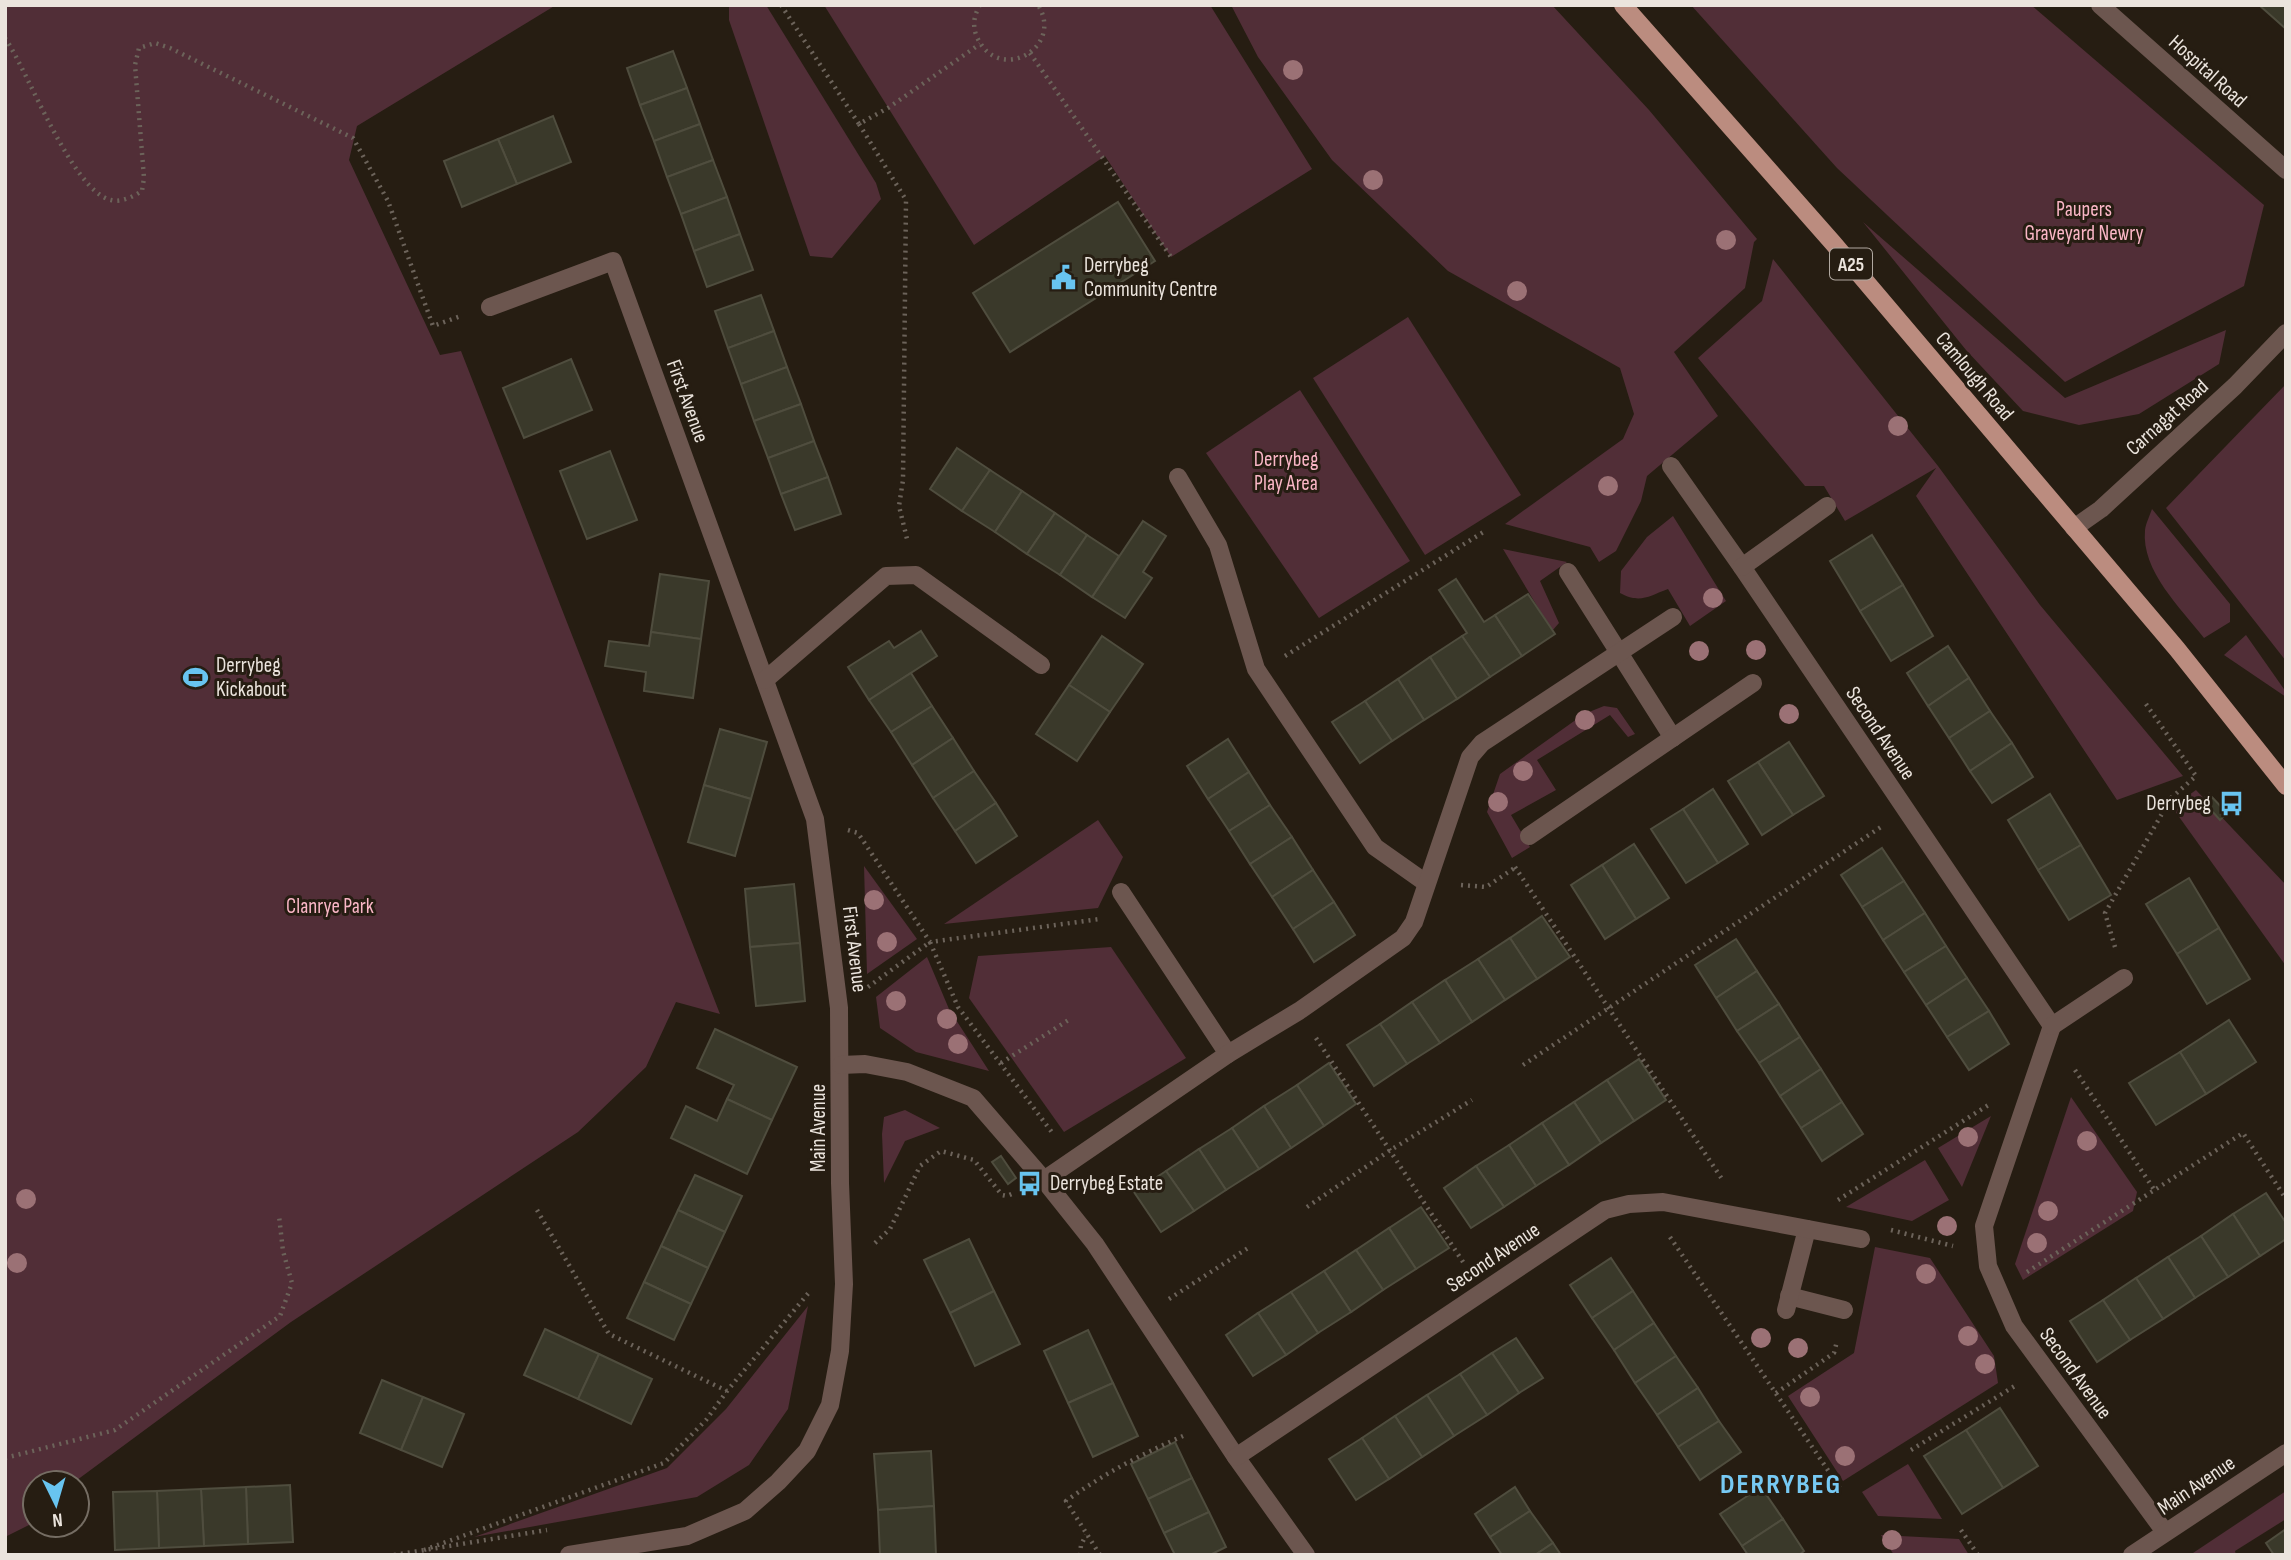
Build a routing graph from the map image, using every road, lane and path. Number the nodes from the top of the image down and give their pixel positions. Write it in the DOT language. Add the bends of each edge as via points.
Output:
graph roads {
  1 [pos="781,5"];
  2 [pos="981,5"];
  3 [pos="1039,5"];
  4 [pos="1623,5"];
  5 [pos="2100,5"];
  6 [pos="5,38"];
  7 [pos="980,44"];
  8 [pos="1030,53"];
  9 [pos="859,124"];
  10 [pos="2286,170"];
  11 [pos="1171,257"];
  12 [pos="490,307"];
  13 [pos="2286,333"];
  14 [pos="1671,466"];
  15 [pos="1178,477"];
  16 [pos="1827,506"];
  17 [pos="2074,528"];
  18 [pos="1485,531"];
  19 [pos="1742,568"];
  20 [pos="1567,572"];
  21 [pos="916,575"];
  22 [pos="1673,617"];
  23 [pos="1619,652"];
  24 [pos="1279,660"];
  25 [pos="1041,666"];
  26 [pos="765,680"];
  27 [pos="1753,684"];
  28 [pos="2146,704"];
  29 [pos="1673,738"];
  30 [pos="2285,785"];
  31 [pos="1906,811"];
  32 [pos="815,819"];
  33 [pos="1529,836"];
  34 [pos="1515,867"];
  35 [pos="1426,883"];
  36 [pos="1121,892"];
  37 [pos="1136,914"];
  38 [pos="930,942"];
  39 [pos="2124,978"];
  40 [pos="839,1008"];
  41 [pos="1608,1008"];
  42 [pos="1070,1019"];
  43 [pos="2052,1026"];
  44 [pos="1309,1028"];
  45 [pos="1228,1054"];
  46 [pos="1001,1063"];
  47 [pos="841,1065"];
  48 [pos="1523,1065"];
  49 [pos="2074,1070"];
  50 [pos="2033,1077"];
  51 [pos="1472,1100"];
  52 [pos="1389,1151"];
  53 [pos="1072,1159"];
  54 [pos="1044,1180"];
  55 [pos="1021,1190"];
  56 [pos="2155,1191"];
  57 [pos="2286,1199"];
  58 [pos="1307,1207"];
  59 [pos="537,1210"];
  60 [pos="1715,1210"];
  61 [pos="279,1216"];
  62 [pos="1664,1229"];
  63 [pos="1807,1230"];
  64 [pos="1861,1239"];
  65 [pos="874,1244"];
  66 [pos="1248,1248"];
  67 [pos="1471,1274"];
  68 [pos="2017,1278"];
  69 [pos="819,1280"];
  70 [pos="1169,1299"];
  71 [pos="1844,1310"];
  72 [pos="2045,1368"];
  73 [pos="727,1391"];
  74 [pos="1191,1433"];
  75 [pos="1911,1450"];
  76 [pos="2286,1452"];
  77 [pos="1236,1457"];
  78 [pos="5,1458"];
  79 [pos="1842,1491"];
  80 [pos="557,1528"];
  81 [pos="1961,1530"];
  82 [pos="2165,1532"];
  83 [pos="1086,1534"];
  84 [pos="424,1550"];
  85 [pos="394,1555"];
  86 [pos="569,1555"];
  87 [pos="1080,1555"];
  88 [pos="1100,1555"];
  89 [pos="1306,1555"];
  90 [pos="1978,1555"];
  91 [pos="2132,1555"];
  1 -- 9 [label="path"];
  2 -- 7 [label="path" via="974,20"];
  3 -- 8 [label="path" via="1043,35"];
  4 -- 17 [label="main road, Camlough Road / A25" via="1833,243"];
  5 -- 10 [label="street, Hospital Road"];
  6 -- 12 [label="path" via="73,165 97,194 114,201 142,191 135,65 139,48 155,43 353,138 388,201 433,326"];
  7 -- 8 [label="path" via="996,58 1007,60"];
  7 -- 9 [label="path"];
  8 -- 11 [label="path"];
  9 -- 21 [label="path" via="906,200 899,506"];
  12 -- 26 [label="street, First Avenue" via="613,261"];
  13 -- 17 [label="street, Carnagat Road" via="2235,386 2101,509"];
  14 -- 19 [label="street, Second Avenue"];
  15 -- 35 [label="street" via="1218,545 1256,669 1375,847"];
  16 -- 19 [label="street"];
  17 -- 30 [label="main road, Camlough Road / A25" via="2211,689"];
  18 -- 24 [label="path"];
  19 -- 31 [label="street, Second Avenue"];
  20 -- 23 [label="street"];
  21 -- 25 [label="street"];
  21 -- 26 [label="street" via="886,576"];
  22 -- 23 [label="street"];
  23 -- 29 [label="street"];
  23 -- 35 [label="street" via="1482,743 1470,757"];
  26 -- 32 [label="street, First Avenue"];
  27 -- 29 [label="street"];
  28 -- 39 [label="path" via="2196,776 2171,798 2105,913"];
  29 -- 33 [label="street"];
  31 -- 41 [label="path"];
  31 -- 43 [label="street, Second Avenue"];
  32 -- 38 [label="path" via="858,833"];
  32 -- 40 [label="street, First Avenue"];
  33 -- 34 [label="path" via="1539,851"];
  34 -- 35 [label="path" via="1486,887"];
  34 -- 41 [label="path"];
  35 -- 45 [label="street" via="1414,922 1403,938"];
  36 -- 37 [label="street"];
  37 -- 38 [label="path"];
  37 -- 45 [label="street"];
  38 -- 40 [label="path"];
  38 -- 46 [label="path" via="958,1007"];
  39 -- 43 [label="street"];
  40 -- 47 [label="street, First Avenue"];
  41 -- 48 [label="path"];
  41 -- 60 [label="path" via="1724,1182"];
  42 -- 46 [label="path"];
  43 -- 50 [label="street, Second Avenue"];
  44 -- 52 [label="path"];
  45 -- 53 [label="street"];
  46 -- 53 [label="path"];
  47 -- 54 [label="street, Main Avenue" via="866,1064 907,1072 973,1098"];
  47 -- 86 [label="street, Main Avenue" via="844,1263 840,1351 830,1405 807,1451 745,1510 687,1535"];
  49 -- 56 [label="path"];
  50 -- 63 [label="path" via="1827,1207"];
  50 -- 72 [label="street, Second Avenue" via="1984,1226 1988,1266 2014,1326"];
  51 -- 52 [label="path"];
  52 -- 58 [label="path"];
  52 -- 67 [label="path"];
  53 -- 54 [label="street"];
  54 -- 77 [label="street, Main Avenue" via="1095,1244"];
  55 -- 65 [label="path" via="1002,1195 974,1160 941,1151 920,1166 890,1229"];
  56 -- 57 [label="path" via="2243,1133"];
  56 -- 68 [label="path"];
  59 -- 73 [label="path" via="609,1334"];
  60 -- 63 [label="street, Second Avenue"];
  60 -- 77 [label="street, Second Avenue" via="1662,1202 1605,1210"];
  61 -- 78 [label="path" via="292,1283 280,1316 115,1430"];
  62 -- 79 [label="path"];
  63 -- 64 [label="street, Second Avenue"];
  63 -- 71 [label="street" via="1787,1303"];
  66 -- 70 [label="path"];
  69 -- 73 [label="path"];
  72 -- 75 [label="path"];
  72 -- 82 [label="street, Second Avenue"];
  73 -- 84 [label="path" via="706,1420 664,1462"];
  74 -- 83 [label="path" via="1144,1453 1066,1501"];
  76 -- 82 [label="street, Main Avenue"];
  77 -- 89 [label="street, Main Avenue"];
  80 -- 84 [label="path"];
  81 -- 90 [label="path"];
  82 -- 91 [label="street, Main Avenue"];
  83 -- 87 [label="path"];
  83 -- 88 [label="path"];
  84 -- 85 [label="path"];
}
